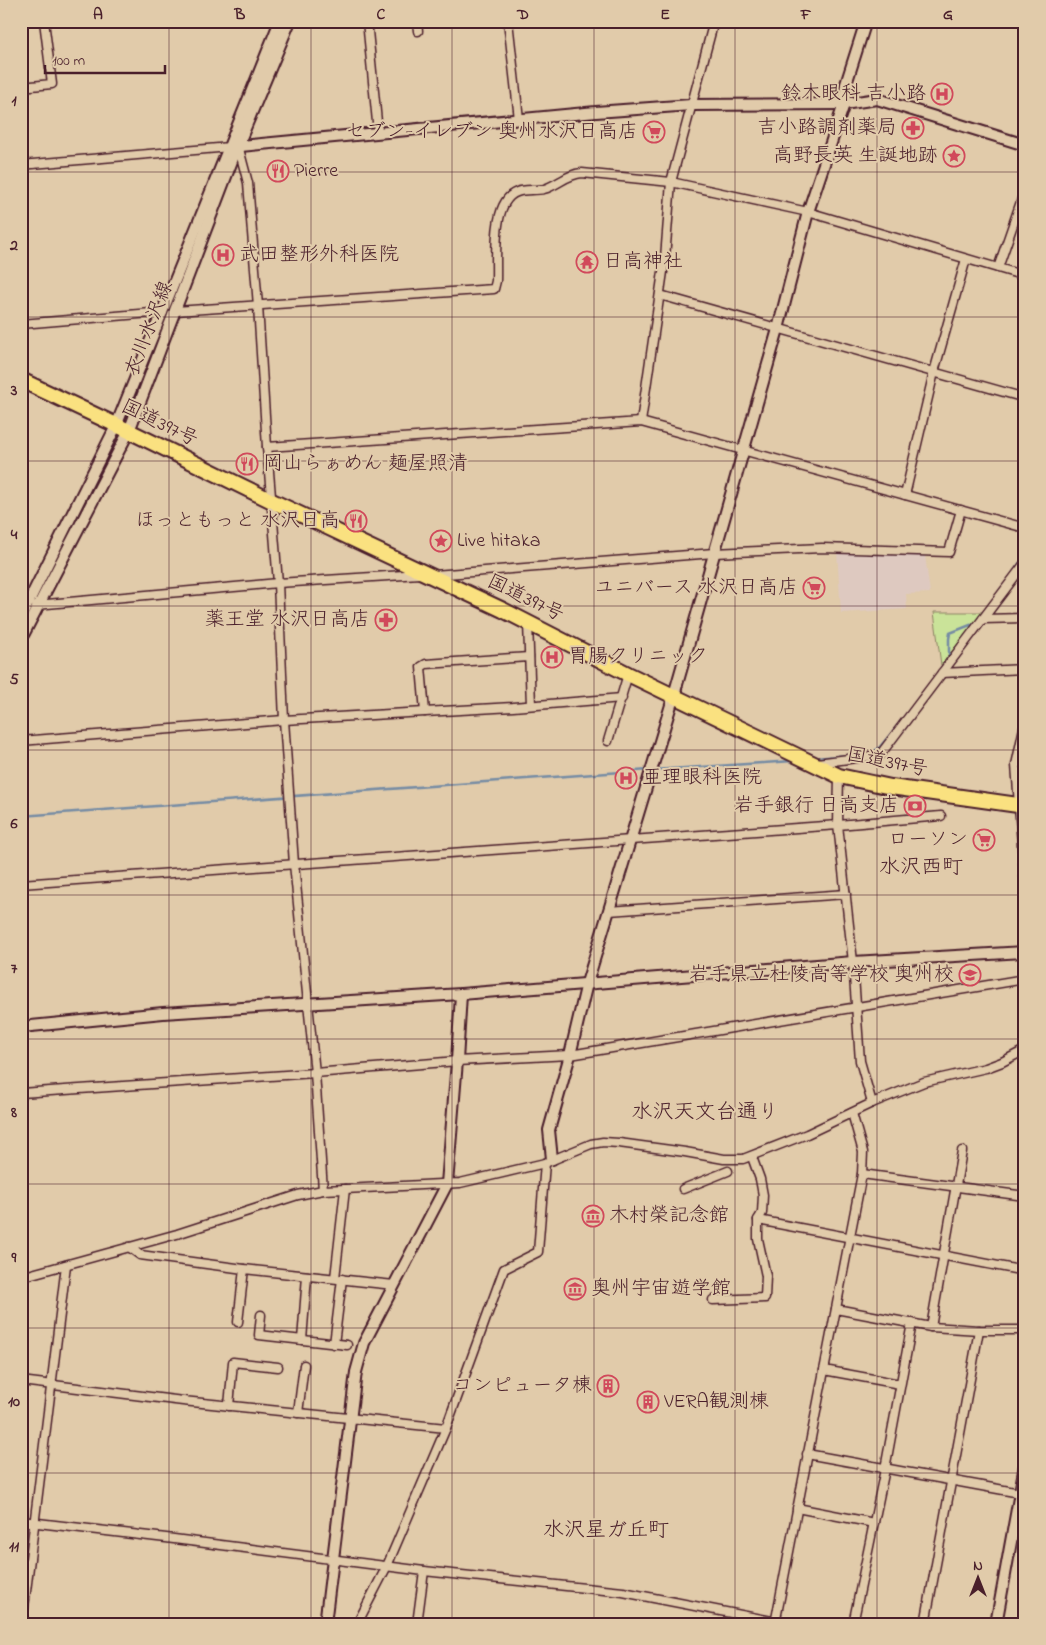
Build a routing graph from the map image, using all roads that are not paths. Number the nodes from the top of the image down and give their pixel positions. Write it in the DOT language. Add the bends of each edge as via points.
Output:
graph roads {
  1 [pos="44,21"];
  2 [pos="280,21"];
  3 [pos="290,21"];
  4 [pos="367,21"];
  5 [pos="417,21"];
  6 [pos="508,21"];
  7 [pos="714,21"];
  8 [pos="866,21"];
  9 [pos="418,31"];
  10 [pos="21,87"];
  11 [pos="844,104"];
  12 [pos="691,105"];
  13 [pos="519,118"];
  14 [pos="378,132"];
  15 [pos="1025,145"];
  16 [pos="234,146"];
  17 [pos="21,165"];
  18 [pos="671,182"];
  19 [pos="1025,190"];
  20 [pos="808,212"];
  21 [pos="966,259"];
  22 [pos="998,268"];
  23 [pos="1025,276"];
  24 [pos="660,295"];
  25 [pos="258,306"];
  26 [pos="176,311"];
  27 [pos="163,312"];
  28 [pos="21,324"];
  29 [pos="778,329"];
  30 [pos="934,372"];
  31 [pos="21,380"];
  32 [pos="1025,398"];
  33 [pos="641,422"];
  34 [pos="123,428"];
  35 [pos="267,447"];
  36 [pos="743,449"];
  37 [pos="905,495"];
  38 [pos="272,501"];
  39 [pos="961,510"];
  40 [pos="1025,528"];
  41 [pos="714,553"];
  42 [pos="1025,563"];
  43 [pos="428,575"];
  44 [pos="278,583"];
  45 [pos="24,605"];
  46 [pos="38,605"];
  47 [pos="21,616"];
  48 [pos="1025,618"];
  49 [pos="983,619"];
  50 [pos="528,623"];
  51 [pos="21,639"];
  52 [pos="529,657"];
  53 [pos="1025,669"];
  54 [pos="942,673"];
  55 [pos="628,674"];
  56 [pos="674,695"];
  57 [pos="622,698"];
  58 [pos="531,705"];
  59 [pos="425,712"];
  60 [pos="284,720"];
  61 [pos="1025,723"];
  62 [pos="21,741"];
  63 [pos="608,741"];
  64 [pos="814,764"];
  65 [pos="839,776"];
  66 [pos="1022,806"];
  67 [pos="941,816"];
  68 [pos="838,824"];
  69 [pos="631,839"];
  70 [pos="294,864"];
  71 [pos="21,884"];
  72 [pos="1025,885"];
  73 [pos="846,894"];
  74 [pos="609,911"];
  75 [pos="1025,952"];
  76 [pos="853,962"];
  77 [pos="1025,979"];
  78 [pos="587,983"];
  79 [pos="461,994"];
  80 [pos="308,1004"];
  81 [pos="856,1006"];
  82 [pos="21,1027"];
  83 [pos="1025,1050"];
  84 [pos="570,1055"];
  85 [pos="457,1061"];
  86 [pos="314,1073"];
  87 [pos="21,1093"];
  88 [pos="872,1103"];
  89 [pos="852,1113"];
  90 [pos="962,1151"];
  91 [pos="752,1157"];
  92 [pos="549,1161"];
  93 [pos="728,1171"];
  94 [pos="862,1174"];
  95 [pos="447,1184"];
  96 [pos="955,1186"];
  97 [pos="345,1189"];
  98 [pos="683,1189"];
  99 [pos="323,1190"];
  100 [pos="1025,1196"];
  101 [pos="758,1220"];
  102 [pos="848,1236"];
  103 [pos="129,1247"];
  104 [pos="943,1256"];
  105 [pos="66,1265"];
  106 [pos="244,1269"];
  107 [pos="1025,1272"];
  108 [pos="307,1276"];
  109 [pos="21,1277"];
  110 [pos="338,1279"];
  111 [pos="394,1285"];
  112 [pos="713,1300"];
  113 [pos="836,1309"];
  114 [pos="261,1315"];
  115 [pos="238,1322"];
  116 [pos="912,1323"];
  117 [pos="931,1327"];
  118 [pos="979,1330"];
  119 [pos="1025,1330"];
  120 [pos="302,1340"];
  121 [pos="334,1344"];
  122 [pos="347,1345"];
  123 [pos="304,1365"];
  124 [pos="278,1367"];
  125 [pos="824,1370"];
  126 [pos="21,1381"];
  127 [pos="900,1384"];
  128 [pos="50,1385"];
  129 [pos="229,1406"];
  130 [pos="298,1413"];
  131 [pos="350,1418"];
  132 [pos="446,1428"];
  133 [pos="807,1454"];
  134 [pos="1025,1465"];
  135 [pos="885,1470"];
  136 [pos="951,1481"];
  137 [pos="1022,1490"];
  138 [pos="797,1508"];
  139 [pos="21,1521"];
  140 [pos="34,1523"];
  141 [pos="874,1523"];
  142 [pos="333,1559"];
  143 [pos="387,1566"];
  144 [pos="424,1571"];
  145 [pos="773,1623"];
  146 [pos="22,1624"];
  147 [pos="325,1624"];
  148 [pos="357,1624"];
  149 [pos="417,1624"];
  150 [pos="787,1624"];
  151 [pos="853,1624"];
  152 [pos="925,1624"];
  153 [pos="996,1624"];
  1 -- 10 [label="street" via="52,84"];
  2 -- 16 [label="street, 衣川水沢線"];
  3 -- 16 [label="street, 衣川水沢線"];
  4 -- 14 [label="street"];
  5 -- 9 [label="street"];
  6 -- 13 [label="street"];
  7 -- 12 [label="street"];
  8 -- 11 [label="street" via="846,84"];
  11 -- 12 [label="street"];
  11 -- 15 [label="street" via="877,99"];
  11 -- 20 [label="street"];
  12 -- 13 [label="street"];
  12 -- 18 [label="street"];
  13 -- 14 [label="street"];
  14 -- 16 [label="street"];
  16 -- 17 [label="street"];
  16 -- 25 [label="street" via="248,183"];
  16 -- 26 [label="street, 衣川水沢線"];
  16 -- 27 [label="street, 衣川水沢線"];
  18 -- 20 [label="street"];
  18 -- 24 [label="street"];
  18 -- 25 [label="street" via="582,173 573,174 544,189 515,193 508,198 497,223 494,289"];
  19 -- 22 [label="street"];
  20 -- 21 [label="street"];
  20 -- 29 [label="street"];
  21 -- 22 [label="street"];
  21 -- 30 [label="street"];
  22 -- 23 [label="street"];
  24 -- 29 [label="street"];
  24 -- 33 [label="street"];
  25 -- 26 [label="street"];
  25 -- 35 [label="street"];
  26 -- 34 [label="street, 衣川水沢線"];
  27 -- 28 [label="street"];
  27 -- 34 [label="street, 衣川水沢線"];
  29 -- 30 [label="street"];
  29 -- 36 [label="street"];
  30 -- 32 [label="street"];
  30 -- 37 [label="street"];
  31 -- 34 [label="highway, 国道397号"];
  33 -- 35 [label="street"];
  33 -- 36 [label="street"];
  34 -- 38 [label="highway, 国道397号"];
  34 -- 45 [label="street, 衣川水沢線"];
  34 -- 46 [label="street, 衣川水沢線"];
  35 -- 38 [label="street"];
  36 -- 37 [label="street"];
  36 -- 41 [label="street"];
  37 -- 39 [label="street"];
  38 -- 43 [label="highway, 国道397号"];
  38 -- 44 [label="street"];
  39 -- 40 [label="street"];
  39 -- 41 [label="street" via="950,552 822,548"];
  41 -- 43 [label="street"];
  41 -- 56 [label="street"];
  42 -- 49 [label="street"];
  43 -- 44 [label="street"];
  43 -- 50 [label="highway, 国道397号"];
  44 -- 46 [label="street"];
  44 -- 60 [label="street"];
  45 -- 46 [label="street"];
  45 -- 47 [label="street, 衣川水沢線"];
  46 -- 51 [label="street, 衣川水沢線"];
  48 -- 49 [label="street"];
  49 -- 54 [label="street"];
  50 -- 52 [label="street"];
  50 -- 55 [label="highway, 国道397号"];
  52 -- 58 [label="street"];
  52 -- 59 [label="street" via="426,664 421,667"];
  53 -- 54 [label="street"];
  54 -- 64 [label="street" via="880,755"];
  55 -- 56 [label="highway, 国道397号"];
  55 -- 57 [label="street"];
  56 -- 64 [label="highway, 国道397号"];
  56 -- 69 [label="street"];
  57 -- 58 [label="street"];
  57 -- 63 [label="street"];
  58 -- 59 [label="street"];
  59 -- 60 [label="street"];
  60 -- 62 [label="street"];
  60 -- 70 [label="street"];
  61 -- 66 [label="street" via="1016,766"];
  64 -- 65 [label="highway, 国道397号"];
  65 -- 66 [label="highway, 国道397号"];
  65 -- 68 [label="street"];
  66 -- 72 [label="street"];
  67 -- 68 [label="street"];
  68 -- 69 [label="street"];
  68 -- 73 [label="street"];
  69 -- 70 [label="street"];
  69 -- 74 [label="street"];
  70 -- 71 [label="street"];
  70 -- 80 [label="street"];
  73 -- 74 [label="street"];
  73 -- 76 [label="street"];
  74 -- 78 [label="street"];
  75 -- 76 [label="street"];
  76 -- 78 [label="street"];
  76 -- 81 [label="street"];
  77 -- 81 [label="street"];
  78 -- 79 [label="street"];
  78 -- 84 [label="street"];
  79 -- 80 [label="street"];
  79 -- 85 [label="street"];
  80 -- 82 [label="street" via="162,1013"];
  80 -- 86 [label="street"];
  81 -- 84 [label="street"];
  81 -- 88 [label="street" via="860,1061"];
  83 -- 88 [label="street" via="986,1068 924,1082"];
  84 -- 85 [label="street"];
  84 -- 92 [label="street" via="549,1130"];
  85 -- 86 [label="street"];
  85 -- 95 [label="street"];
  86 -- 87 [label="street"];
  86 -- 99 [label="street"];
  88 -- 89 [label="street"];
  89 -- 91 [label="street"];
  89 -- 94 [label="street" via="863,1152"];
  90 -- 96 [label="street"];
  91 -- 92 [label="street" via="724,1159 603,1142"];
  91 -- 101 [label="street" via="763,1195 762,1213"];
  92 -- 95 [label="street"];
  92 -- 132 [label="street" via="538,1252 504,1269"];
  93 -- 98 [label="street"];
  94 -- 96 [label="street"];
  94 -- 102 [label="street"];
  95 -- 97 [label="street"];
  95 -- 111 [label="street"];
  96 -- 100 [label="street"];
  96 -- 104 [label="street"];
  97 -- 99 [label="street"];
  97 -- 110 [label="street"];
  99 -- 103 [label="street"];
  101 -- 102 [label="street"];
  101 -- 112 [label="street" via="758,1239 766,1276 765,1298"];
  102 -- 104 [label="street"];
  102 -- 113 [label="street"];
  103 -- 105 [label="street"];
  103 -- 106 [label="street" via="140,1255"];
  104 -- 107 [label="street"];
  104 -- 117 [label="street"];
  105 -- 109 [label="street"];
  105 -- 128 [label="street"];
  106 -- 108 [label="street"];
  106 -- 115 [label="street"];
  108 -- 110 [label="street"];
  108 -- 120 [label="street"];
  110 -- 111 [label="street"];
  110 -- 121 [label="street"];
  111 -- 131 [label="street" via="364,1343 356,1372"];
  113 -- 116 [label="street"];
  113 -- 125 [label="street"];
  114 -- 120 [label="street" via="259,1336"];
  116 -- 117 [label="street"];
  116 -- 127 [label="street"];
  117 -- 118 [label="street"];
  118 -- 119 [label="street"];
  118 -- 136 [label="street"];
  120 -- 121 [label="street"];
  121 -- 122 [label="street"];
  123 -- 130 [label="street"];
  124 -- 129 [label="street" via="233,1362"];
  125 -- 127 [label="street"];
  125 -- 133 [label="street"];
  126 -- 128 [label="street"];
  127 -- 135 [label="street"];
  128 -- 129 [label="street"];
  128 -- 140 [label="street"];
  129 -- 130 [label="street"];
  130 -- 131 [label="street"];
  131 -- 132 [label="street"];
  131 -- 142 [label="street"];
  132 -- 143 [label="street"];
  133 -- 135 [label="street"];
  133 -- 138 [label="street"];
  134 -- 137 [label="street"];
  135 -- 136 [label="street"];
  135 -- 141 [label="street"];
  136 -- 137 [label="street"];
  136 -- 152 [label="street"];
  137 -- 153 [label="street"];
  138 -- 141 [label="street"];
  138 -- 145 [label="street"];
  139 -- 140 [label="street"];
  140 -- 142 [label="street"];
  140 -- 146 [label="street"];
  141 -- 151 [label="street"];
  142 -- 143 [label="street"];
  142 -- 147 [label="street"];
  143 -- 144 [label="street"];
  143 -- 148 [label="street"];
  144 -- 145 [label="street" via="623,1592"];
  144 -- 149 [label="street"];
  145 -- 150 [label="street"];
}
